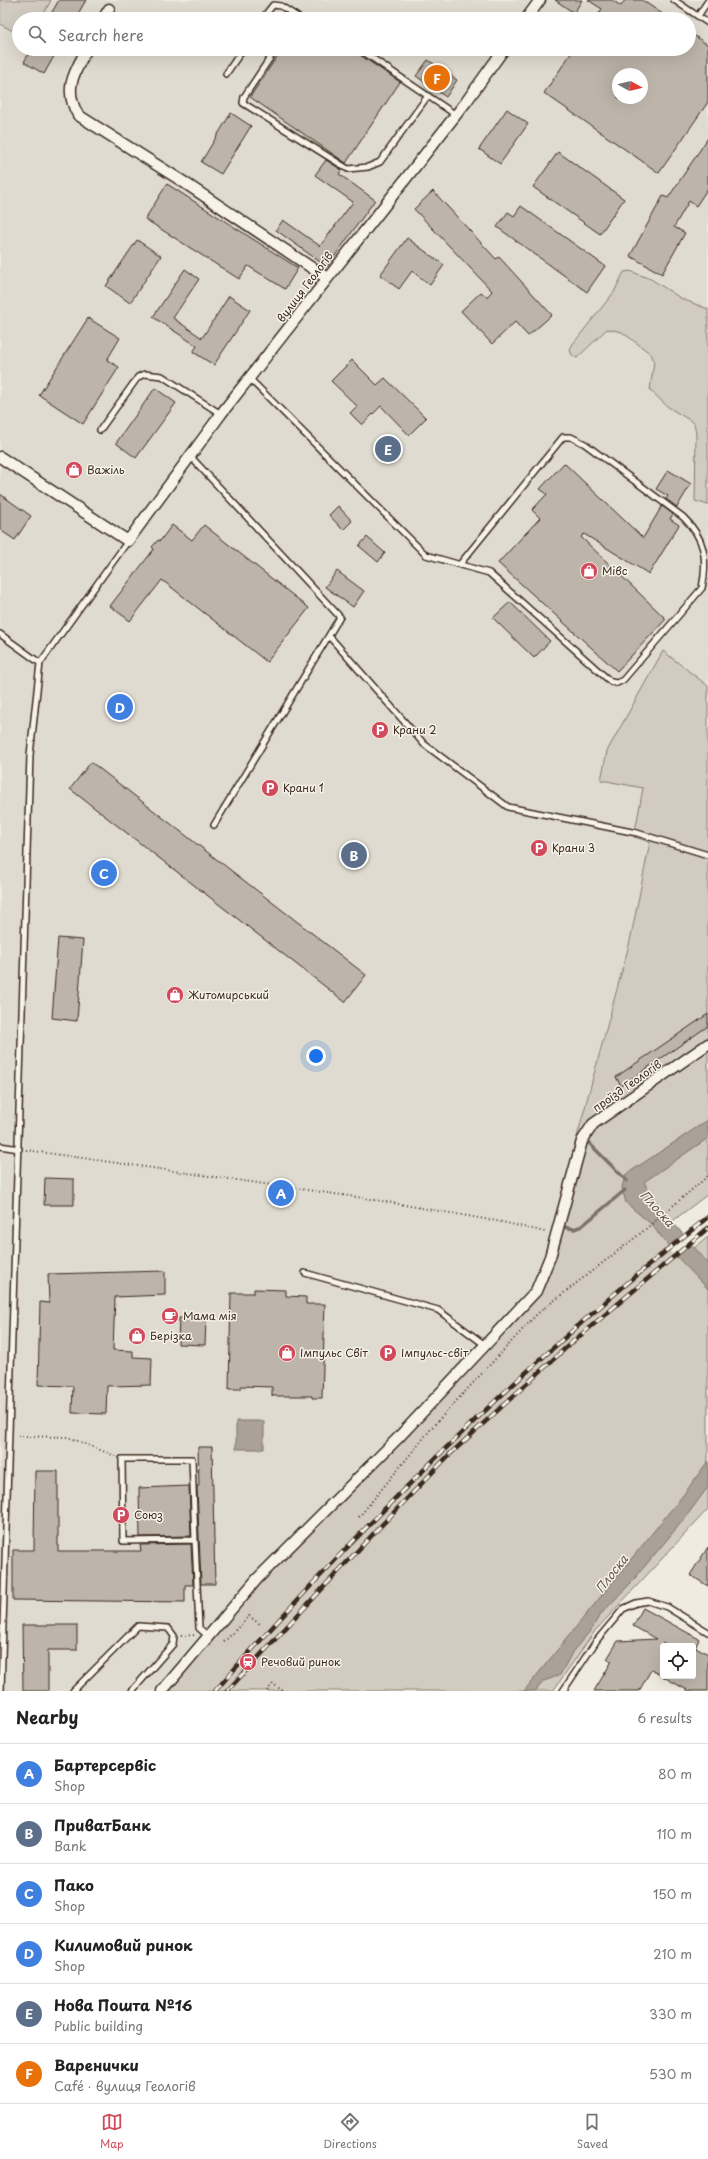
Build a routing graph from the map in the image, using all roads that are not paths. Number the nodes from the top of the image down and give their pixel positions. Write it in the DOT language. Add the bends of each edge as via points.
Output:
graph roads {
  1 [pos="540,0"];
  2 [pos="674,0"];
  3 [pos="708,1"];
  4 [pos="109,9"];
  5 [pos="108,12"];
  6 [pos="268,12"];
  7 [pos="290,12"];
  8 [pos="531,12"];
  9 [pos="692,12"];
  10 [pos="698,16"];
  11 [pos="708,23"];
  12 [pos="83,56"];
  13 [pos="238,56"];
  14 [pos="271,56"];
  15 [pos="369,56"];
  16 [pos="499,56"];
  17 [pos="226,74"];
  18 [pos="427,97"];
  19 [pos="456,115"];
  20 [pos="326,278"];
  21 [pos="250,379"];
  22 [pos="221,414"];
  23 [pos="100,430"];
  24 [pos="190,456"];
  25 [pos="0,457"];
  26 [pos="128,541"];
  27 [pos="460,564"];
  28 [pos="0,634"];
  29 [pos="329,636"];
  30 [pos="40,663"];
  31 [pos="214,824"];
  32 [pos="708,854"];
  33 [pos="708,1044"];
  34 [pos="0,1146"];
  35 [pos="19,1149"];
  36 [pos="305,1273"];
  37 [pos="485,1345"];
  38 [pos="195,1540"];
  39 [pos="708,1632"];
  40 [pos="205,1634"];
  41 [pos="1,1691"];
  42 [pos="72,1691"];
  43 [pos="132,1691"];
  44 [pos="162,1691"];
  45 [pos="563,1691"];
  1 -- 8 [label="street"];
  2 -- 9 [label="lane"];
  3 -- 10 [label="lane"];
  4 -- 5 [label="street"];
  6 -- 7 [label="lane" via="273,5 281,6"];
  10 -- 11 [label="lane"];
  12 -- 20 [label="street" via="73,74 70,91 78,115"];
  13 -- 17 [label="lane"];
  14 -- 18 [label="lane" via="244,97 243,103 348,169 368,167 380,162"];
  15 -- 18 [label="lane"];
  16 -- 19 [label="street, вулиця Геологів"];
  18 -- 19 [label="lane"];
  19 -- 20 [label="street, вулиця Геологів"];
  20 -- 21 [label="street, вулиця Геологів"];
  21 -- 22 [label="street, вулиця Геологів"];
  21 -- 27 [label="lane" via="426,554"];
  22 -- 23 [label="lane" via="162,376 145,374 138,377"];
  22 -- 24 [label="street, вулиця Геологів"];
  24 -- 26 [label="street, вулиця Геологів"];
  24 -- 29 [label="lane" via="340,617"];
  25 -- 26 [label="street"];
  26 -- 30 [label="lane"];
  27 -- 27 [label="lane" via="563,437 571,437 585,444 683,517 694,528 705,553 702,588 623,680 616,683 611,682 489,573"];
  28 -- 30 [label="lane"];
  29 -- 31 [label="lane"];
  29 -- 32 [label="lane" via="424,744 508,807 637,833"];
  30 -- 35 [label="lane" via="30,755"];
  33 -- 37 [label="street, проїзд Геологів" via="593,1124 582,1141 550,1257 536,1291"];
  34 -- 35 [label="lane"];
  35 -- 41 [label="lane"];
  36 -- 37 [label="lane" via="438,1310"];
  37 -- 40 [label="street, проїзд Геологів" via="398,1438 256,1579"];
  38 -- 38 [label="lane" via="123,1541 122,1459 192,1459"];
  38 -- 40 [label="lane" via="199,1628"];
  39 -- 45 [label="lane" via="667,1607 648,1601 636,1603 623,1609 597,1640"];
  40 -- 44 [label="street, проїзд Геологів"];
  42 -- 43 [label="lane" via="138,1626 168,1628 174,1636 173,1644"];
}
